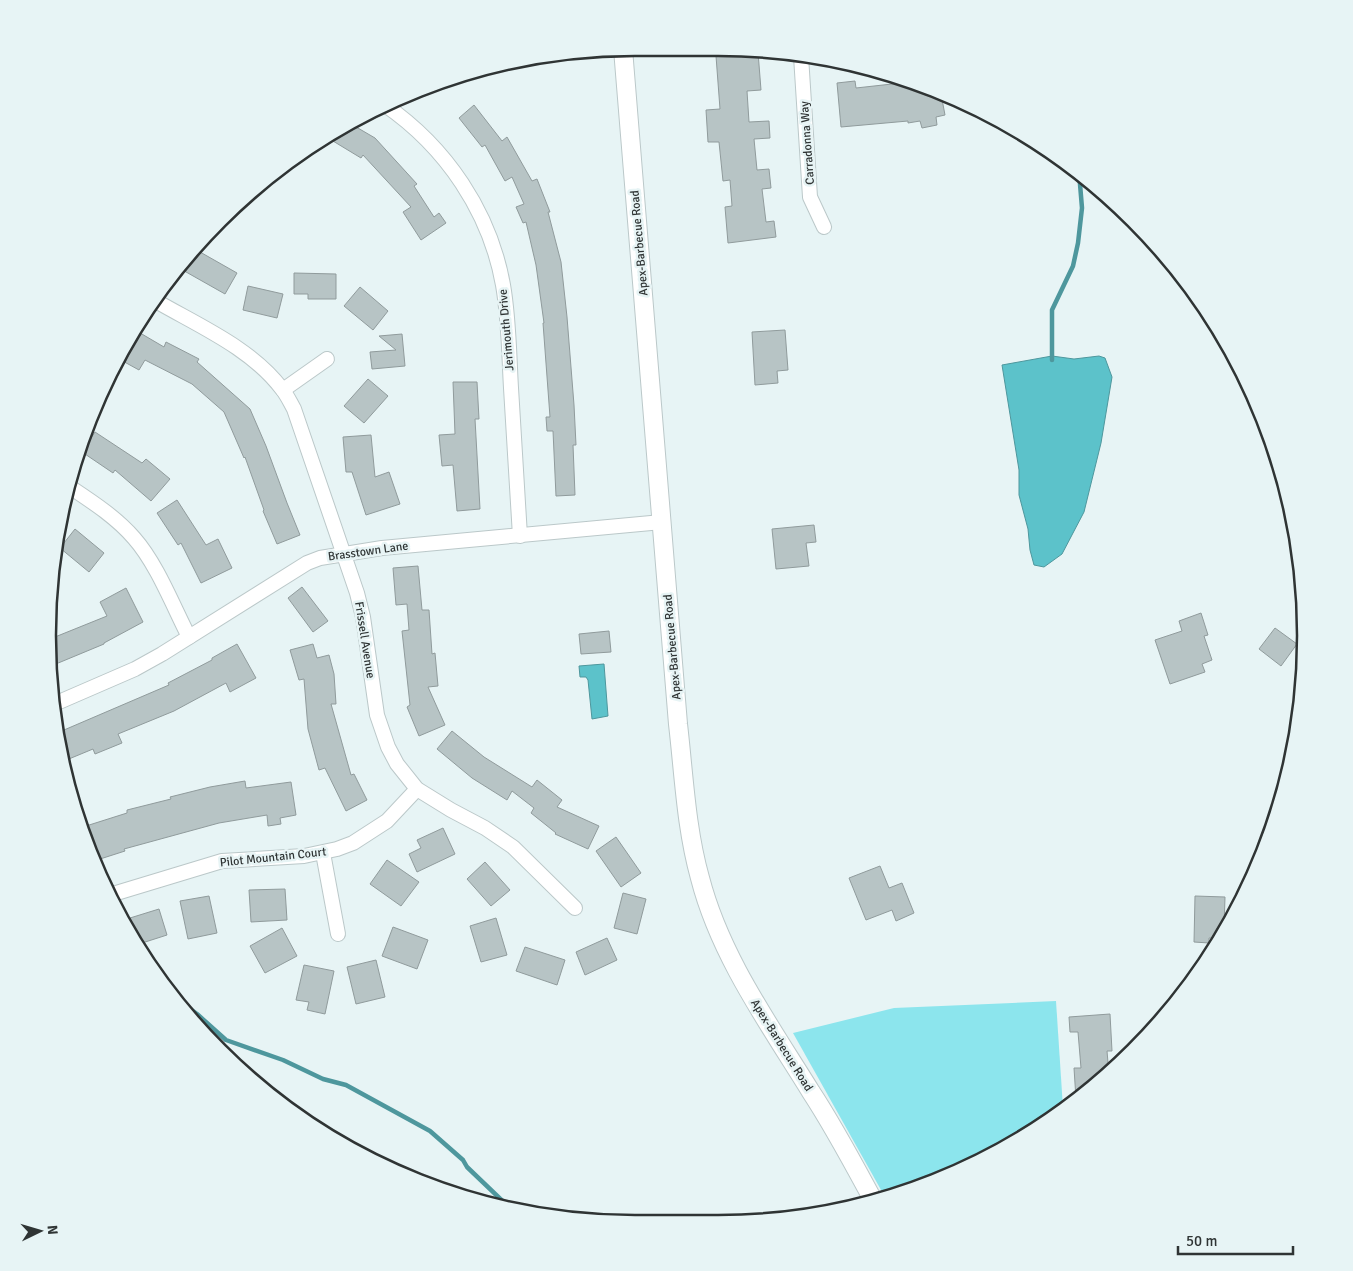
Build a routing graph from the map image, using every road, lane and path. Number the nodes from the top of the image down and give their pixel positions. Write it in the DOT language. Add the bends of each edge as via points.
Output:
graph roads {
  1 [pos="624,56"];
  2 [pos="801,62"];
  3 [pos="392,110"];
  4 [pos="824,228"];
  5 [pos="161,304"];
  6 [pos="327,359"];
  7 [pos="283,390"];
  8 [pos="75,490"];
  9 [pos="662,522"];
  10 [pos="520,536"];
  11 [pos="344,553"];
  12 [pos="189,637"];
  13 [pos="60,702"];
  14 [pos="417,789"];
  15 [pos="323,852"];
  16 [pos="117,893"];
  17 [pos="575,908"];
  18 [pos="338,934"];
  19 [pos="870,1194"];
  1 -- 9 [label="street, Apex-Barbecue Road"];
  2 -- 4 [label="street, Carradonna Way" via="810,196"];
  3 -- 10 [label="street, Jerimouth Drive" via="417,130 467,190 480,214 497,261 506,303"];
  5 -- 7 [label="street, Frissell Avenue" via="232,344 268,372"];
  6 -- 7 [label="street"];
  7 -- 11 [label="street, Frissell Avenue" via="299,422"];
  8 -- 12 [label="street" via="135,539 150,561"];
  9 -- 10 [label="street, Brasstown Lane"];
  9 -- 19 [label="street, Apex-Barbecue Road" via="690,830 700,878 716,925 755,1002 839,1136"];
  10 -- 11 [label="street, Brasstown Lane"];
  11 -- 12 [label="street, Brasstown Lane" via="307,563"];
  11 -- 14 [label="street, Frissell Avenue" via="358,593 382,731 398,764"];
  12 -- 13 [label="street, Brasstown Lane" via="135,669"];
  14 -- 15 [label="street, Pilot Mountain Court" via="372,832 353,843"];
  14 -- 17 [label="street, Frissell Avenue" via="513,846"];
  15 -- 16 [label="street, Pilot Mountain Court" via="222,861"];
  15 -- 18 [label="street"];
}
